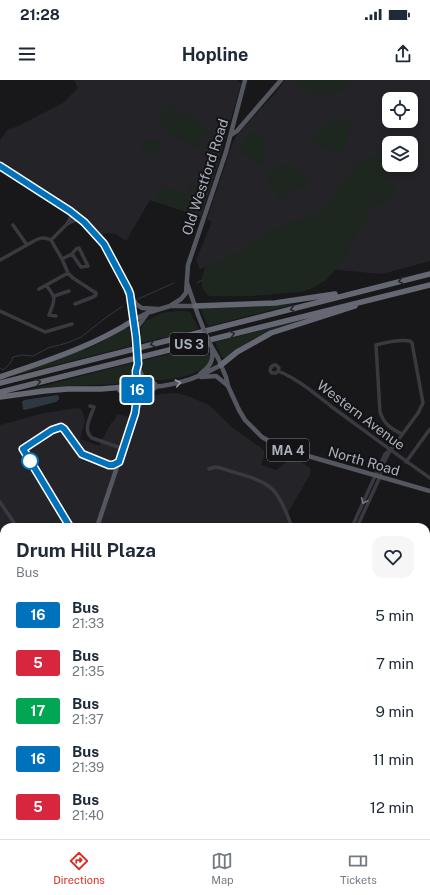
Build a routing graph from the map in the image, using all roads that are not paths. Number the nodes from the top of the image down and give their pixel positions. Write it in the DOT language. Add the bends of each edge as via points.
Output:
graph roads {
  1 [pos="245,80"];
  2 [pos="281,80"];
  3 [pos="231,135"];
  4 [pos="0,166"];
  5 [pos="73,213"];
  6 [pos="80,218"];
  7 [pos="67,224"];
  8 [pos="13,225"];
  9 [pos="51,240"];
  10 [pos="27,245"];
  11 [pos="72,254"];
  12 [pos="62,259"];
  13 [pos="0,260"];
  14 [pos="68,273"];
  15 [pos="430,274"];
  16 [pos="187,282"];
  17 [pos="430,285"];
  18 [pos="46,286"];
  19 [pos="371,288"];
  20 [pos="39,289"];
  21 [pos="69,290"];
  22 [pos="130,294"];
  23 [pos="54,296"];
  24 [pos="377,297"];
  25 [pos="75,304"];
  26 [pos="170,306"];
  27 [pos="195,306"];
  28 [pos="158,309"];
  29 [pos="0,311"];
  30 [pos="147,313"];
  31 [pos="56,316"];
  32 [pos="134,320"];
  33 [pos="72,324"];
  34 [pos="137,340"];
  35 [pos="212,347"];
  36 [pos="138,364"];
  37 [pos="221,365"];
  38 [pos="278,371"];
  39 [pos="0,377"];
  40 [pos="195,378"];
  41 [pos="0,383"];
  42 [pos="138,386"];
  43 [pos="160,386"];
  44 [pos="228,386"];
  45 [pos="108,388"];
  46 [pos="0,392"];
  47 [pos="0,397"];
  48 [pos="90,406"];
  49 [pos="135,413"];
  50 [pos="430,429"];
  51 [pos="402,434"];
  52 [pos="428,434"];
  53 [pos="124,449"];
  54 [pos="390,450"];
  55 [pos="406,462"];
  56 [pos="209,468"];
  57 [pos="375,475"];
  58 [pos="380,477"];
  59 [pos="430,478"];
  60 [pos="430,491"];
  61 [pos="0,502"];
  62 [pos="14,523"];
  63 [pos="98,523"];
  64 [pos="290,523"];
  65 [pos="354,523"];
  66 [pos="359,523"];
  1 -- 3 [label="main road, Old Westford Road"];
  2 -- 3 [label="main road"];
  3 -- 16 [label="main road, Old Westford Road" via="190,258"];
  4 -- 5 [label="main road"];
  5 -- 6 [label="main road"];
  5 -- 7 [label="street"];
  6 -- 7 [label="street"];
  6 -- 22 [label="main road" via="104,244"];
  7 -- 9 [label="street"];
  8 -- 10 [label="street"];
  9 -- 10 [label="street" via="45,237"];
  9 -- 12 [label="street"];
  10 -- 13 [label="street"];
  11 -- 11 [label="street" via="81,267 88,266 79,248"];
  11 -- 12 [label="street"];
  12 -- 14 [label="street"];
  14 -- 18 [label="street"];
  14 -- 25 [label="street" via="96,293 93,297"];
  15 -- 19 [label="highway, US 3, one-way"];
  16 -- 26 [label="main road, Old Westford Road" via="185,295"];
  16 -- 27 [label="main road, Old Westford Road"];
  17 -- 24 [label="highway, US 3"];
  18 -- 20 [label="street"];
  18 -- 23 [label="street"];
  19 -- 27 [label="highway" via="275,303"];
  19 -- 41 [label="highway, US 3, one-way"];
  21 -- 23 [label="street"];
  22 -- 28 [label="main road" via="139,306"];
  22 -- 32 [label="main road"];
  23 -- 31 [label="street" via="49,315"];
  24 -- 37 [label="highway" via="271,333 237,352"];
  46 -- 24 [label="highway, US 3, one-way"];
  26 -- 27 [label="main road"];
  26 -- 28 [label="main road"];
  27 -- 35 [label="main road, MA 4, bridge"];
  28 -- 30 [label="main road"];
  29 -- 33 [label="street" via="45,332"];
  30 -- 32 [label="main road"];
  30 -- 34 [label="main road" via="138,326"];
  32 -- 34 [label="main road"];
  32 -- 39 [label="highway" via="89,345"];
  34 -- 36 [label="main road, bridge"];
  35 -- 37 [label="main road, MA 4"];
  35 -- 40 [label="main road" via="211,364"];
  36 -- 42 [label="main road"];
  36 -- 43 [label="main road" via="144,379"];
  37 -- 40 [label="main road"];
  37 -- 44 [label="main road, North Road / MA 4"];
  38 -- 54 [label="street, Western Avenue" via="303,385"];
  43 -- 40 [label="main road, one-way"];
  40 -- 44 [label="main road" via="216,376"];
  42 -- 43 [label="main road"];
  42 -- 45 [label="highway"];
  42 -- 49 [label="main road"];
  43 -- 49 [label="main road" via="145,394"];
  44 -- 57 [label="main road, North Road / MA 4" via="245,420 268,441 282,448"];
  45 -- 47 [label="highway" via="50,390"];
  45 -- 49 [label="highway" via="130,393 135,401"];
  48 -- 53 [label="street" via="94,407 87,430 88,435"];
  49 -- 53 [label="main road"];
  50 -- 52 [label="street"];
  51 -- 51 [label="street" via="423,403 410,340 376,345 380,412 390,428"];
  51 -- 54 [label="street"];
  52 -- 55 [label="street"];
  53 -- 63 [label="main road"];
  54 -- 55 [label="street, Western Avenue"];
  54 -- 57 [label="street" via="385,454"];
  54 -- 58 [label="street"];
  55 -- 59 [label="street, Western Avenue"];
  56 -- 64 [label="street" via="221,468 269,486 282,502"];
  57 -- 58 [label="main road, North Road / MA 4"];
  57 -- 65 [label="street, one-way"];
  58 -- 60 [label="main road, North Road / MA 4"];
  58 -- 66 [label="street"];
  61 -- 62 [label="street"];
}
